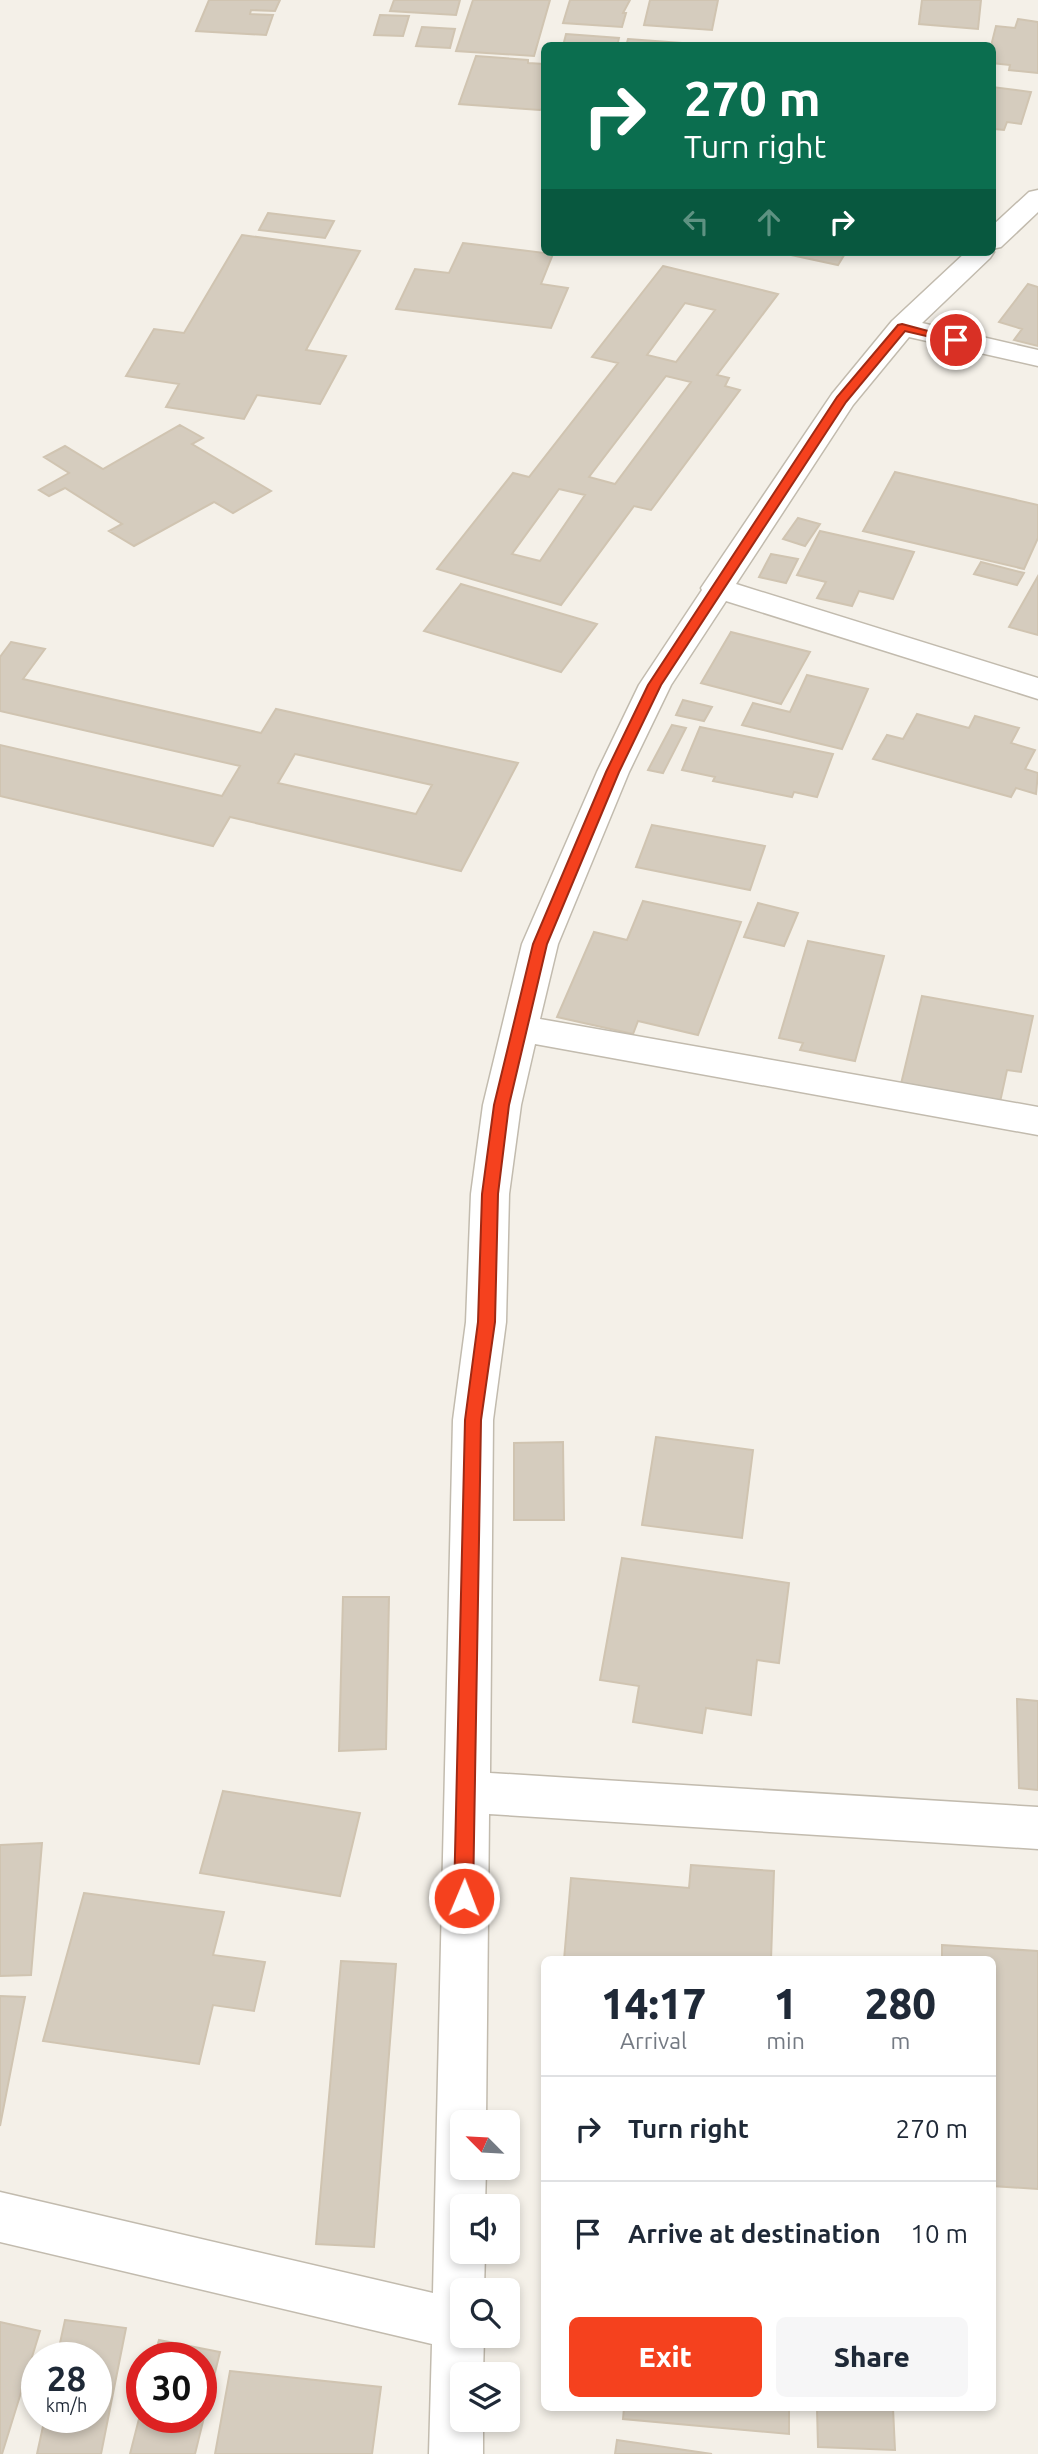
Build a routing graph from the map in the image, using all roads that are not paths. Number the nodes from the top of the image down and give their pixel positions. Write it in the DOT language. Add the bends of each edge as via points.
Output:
graph roads {
  1 [pos="1031,204"];
  2 [pos="996,205"];
  3 [pos="996,237"];
  4 [pos="977,256"];
  5 [pos="902,327"];
  6 [pos="1038,358"];
  7 [pos="716,588"];
  8 [pos="1038,689"];
  9 [pos="519,1028"];
  10 [pos="1038,1121"];
  11 [pos="465,1792"];
  12 [pos="1038,1828"];
  13 [pos="0,2217"];
  14 [pos="458,2278"];
  15 [pos="450,2322"];
  16 [pos="457,2348"];
  17 [pos="456,2454"];
  1 -- 2 [label="street"];
  1 -- 3 [label="street"];
  4 -- 5 [label="street"];
  5 -- 6 [label="street"];
  5 -- 7 [label="street" via="842,400"];
  7 -- 8 [label="street"];
  7 -- 9 [label="street" via="654,685 613,772 540,944"];
  9 -- 10 [label="street"];
  9 -- 11 [label="street" via="490,1194 486,1322 473,1420"];
  11 -- 12 [label="street"];
  11 -- 14 [label="street"];
  13 -- 15 [label="street"];
  16 -- 17 [label="street"];
}
